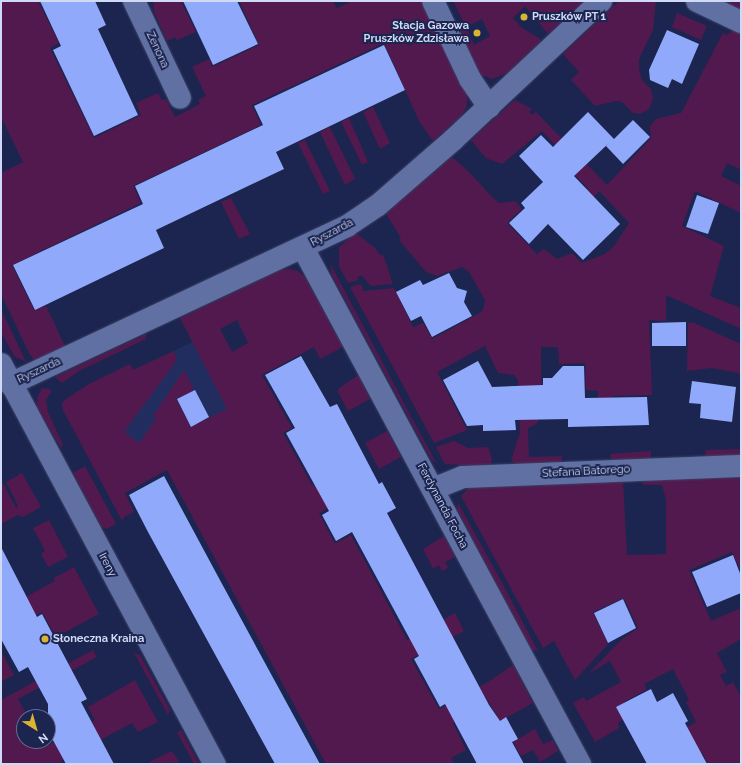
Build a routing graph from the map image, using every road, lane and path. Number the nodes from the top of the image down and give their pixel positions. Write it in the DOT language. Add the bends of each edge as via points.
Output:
graph roads {
  1 [pos="134,1"];
  2 [pos="433,1"];
  3 [pos="601,1"];
  4 [pos="696,1"];
  5 [pos="741,22"];
  6 [pos="180,98"];
  7 [pos="489,107"];
  8 [pos="304,248"];
  9 [pos="1,364"];
  10 [pos="10,384"];
  11 [pos="741,466"];
  12 [pos="433,489"];
  13 [pos="215,764"];
  14 [pos="580,764"];
  1 -- 6 [label="street, Zenona"];
  2 -- 7 [label="street" via="470,79"];
  3 -- 7 [label="street, Ryszarda"];
  4 -- 5 [label="street"];
  7 -- 8 [label="street, Ryszarda" via="377,206 347,226"];
  8 -- 10 [label="street, Ryszarda"];
  8 -- 12 [label="street, Ferdynanda Focha"];
  9 -- 10 [label="street, Ireny"];
  10 -- 13 [label="street, Ireny"];
  11 -- 12 [label="street, Stefana Batorego" via="463,477"];
  12 -- 14 [label="street, Ferdynanda Focha"];
}
